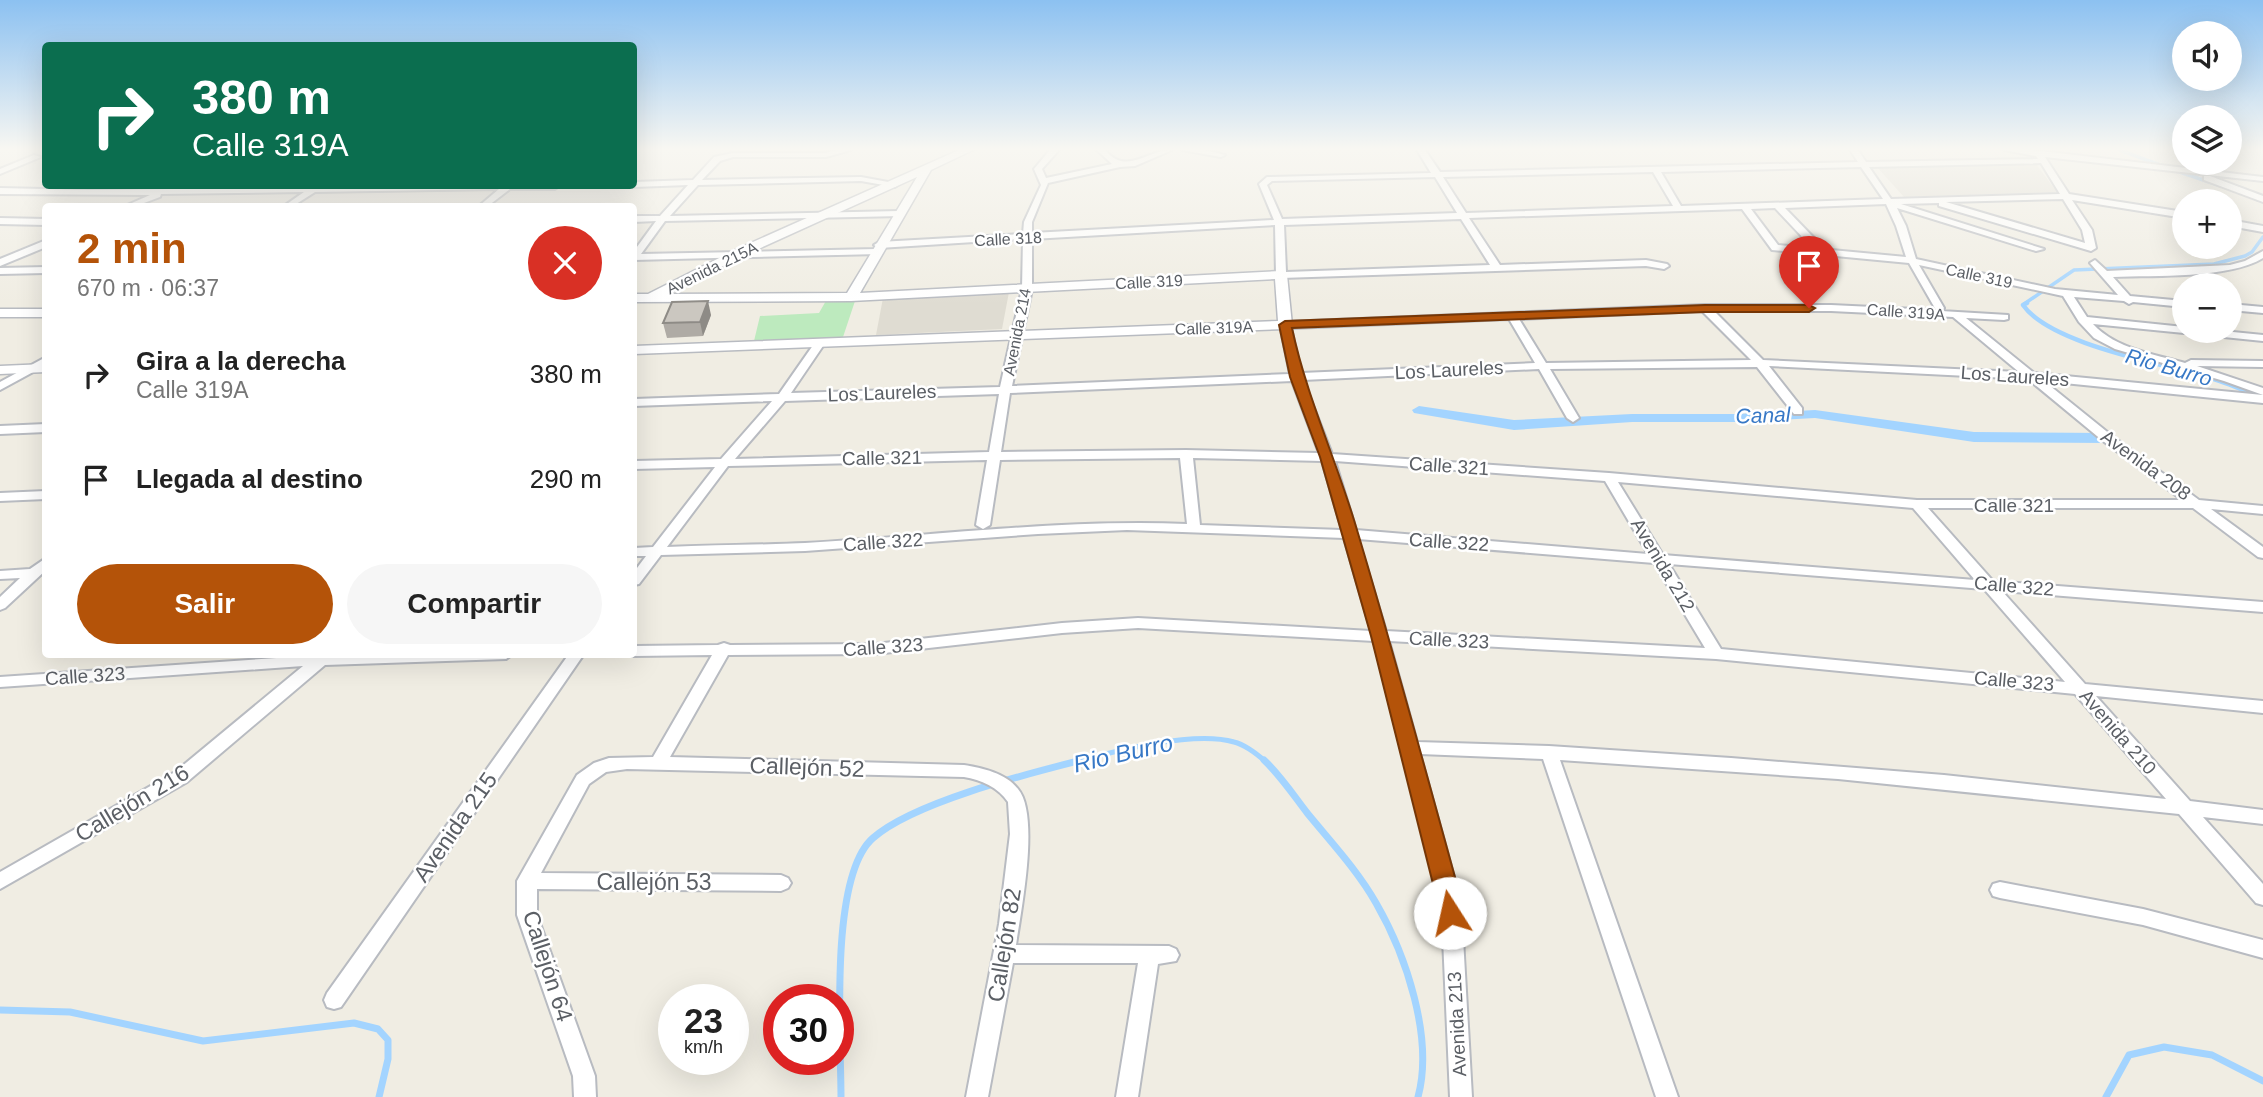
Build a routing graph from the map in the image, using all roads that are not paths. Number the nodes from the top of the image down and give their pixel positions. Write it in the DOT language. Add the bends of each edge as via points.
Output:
graph roads {
  1 [pos="678,201"];
  2 [pos="858,201"];
  3 [pos="907,201"];
  4 [pos="1037,201"];
  5 [pos="1271,201"];
  6 [pos="1454,201"];
  7 [pos="1674,201"];
  8 [pos="1926,201"];
  9 [pos="1930,201"];
  10 [pos="2068,201"];
  11 [pos="2097,201"];
  12 [pos="1889,203"];
  13 [pos="1776,204"];
  14 [pos="1744,206"];
  15 [pos="1678,208"];
  16 [pos="2172,213"];
  17 [pos="830,214"];
  18 [pos="899,214"];
  19 [pos="1463,215"];
  20 [pos="663,218"];
  21 [pos="637,219"];
  22 [pos="0,222"];
  23 [pos="42,222"];
  24 [pos="1279,222"];
  25 [pos="2242,225"];
  26 [pos="2263,229"];
  27 [pos="1030,238"];
  28 [pos="42,245"];
  29 [pos="877,248"];
  30 [pos="2039,248"];
  31 [pos="1819,251"];
  32 [pos="637,253"];
  33 [pos="739,253"];
  34 [pos="2263,254"];
  35 [pos="637,257"];
  36 [pos="1912,261"];
  37 [pos="2095,262"];
  38 [pos="0,263"];
  39 [pos="1664,266"];
  40 [pos="1497,268"];
  41 [pos="1830,269"];
  42 [pos="42,270"];
  43 [pos="0,271"];
  44 [pos="2105,273"];
  45 [pos="1281,275"];
  46 [pos="1027,289"];
  47 [pos="2061,293"];
  48 [pos="851,297"];
  49 [pos="637,298"];
  50 [pos="650,298"];
  51 [pos="2129,301"];
  52 [pos="2172,303"];
  53 [pos="1705,308"];
  54 [pos="1939,308"];
  55 [pos="2242,308"];
  56 [pos="2263,310"];
  57 [pos="0,313"];
  58 [pos="42,313"];
  59 [pos="1512,315"];
  60 [pos="1957,316"];
  61 [pos="2004,317"];
  62 [pos="2083,320"];
  63 [pos="1285,325"];
  64 [pos="2172,329"];
  65 [pos="1019,336"];
  66 [pos="2242,336"];
  67 [pos="2263,338"];
  68 [pos="820,343"];
  69 [pos="637,350"];
  70 [pos="2171,362"];
  71 [pos="1760,363"];
  72 [pos="2263,364"];
  73 [pos="1541,366"];
  74 [pos="39,368"];
  75 [pos="0,370"];
  76 [pos="2029,376"];
  77 [pos="1296,377"];
  78 [pos="0,387"];
  79 [pos="1005,390"];
  80 [pos="2263,392"];
  81 [pos="783,396"];
  82 [pos="2263,399"];
  83 [pos="637,402"];
  84 [pos="1798,411"];
  85 [pos="1573,418"];
  86 [pos="42,428"];
  87 [pos="0,430"];
  88 [pos="1186,454"];
  89 [pos="994,456"];
  90 [pos="1327,457"];
  91 [pos="725,462"];
  92 [pos="637,465"];
  93 [pos="1609,477"];
  94 [pos="42,495"];
  95 [pos="0,497"];
  96 [pos="1917,504"];
  97 [pos="2199,504"];
  98 [pos="2263,510"];
  99 [pos="983,525"];
  100 [pos="1194,529"];
  101 [pos="1349,534"];
  102 [pos="637,552"];
  103 [pos="656,552"];
  104 [pos="2263,554"];
  105 [pos="1660,558"];
  106 [pos="39,573"];
  107 [pos="0,575"];
  108 [pos="637,577"];
  109 [pos="1990,583"];
  110 [pos="0,605"];
  111 [pos="2263,607"];
  112 [pos="1380,636"];
  113 [pos="723,648"];
  114 [pos="637,651"];
  115 [pos="1716,654"];
  116 [pos="383,658"];
  117 [pos="574,658"];
  118 [pos="321,660"];
  119 [pos="0,682"];
  120 [pos="2079,687"];
  121 [pos="2263,707"];
  122 [pos="1410,748"];
  123 [pos="1549,752"];
  124 [pos="658,763"];
  125 [pos="596,768"];
  126 [pos="1013,793"];
  127 [pos="2183,807"];
  128 [pos="2263,817"];
  129 [pos="0,881"];
  130 [pos="527,881"];
  131 [pos="781,883"];
  132 [pos="2000,890"];
  133 [pos="2263,897"];
  134 [pos="2263,949"];
  135 [pos="1006,954"];
  136 [pos="334,1000"];
  137 [pos="585,1097"];
  138 [pos="977,1097"];
  139 [pos="1127,1097"];
  140 [pos="1461,1097"];
  141 [pos="1667,1097"];
  1 -- 20 [label="street"];
  2 -- 17 [label="street, Avenida 215A"];
  3 -- 18 [label="street"];
  4 -- 27 [label="street, Avenida 214" via="1027,222"];
  5 -- 24 [label="street, Avenida 213"];
  6 -- 19 [label="street"];
  7 -- 15 [label="street"];
  8 -- 12 [label="street, Calle 318"];
  9 -- 10 [label="street" via="2091,248 2087,230"];
  11 -- 16 [label="street, Calle 318"];
  12 -- 13 [label="street, Calle 318"];
  12 -- 30 [label="street"];
  12 -- 36 [label="street"];
  13 -- 14 [label="street, Calle 318"];
  13 -- 31 [label="street"];
  14 -- 15 [label="street, Calle 318"];
  14 -- 31 [label="street, Calle 319" via="1775,248"];
  15 -- 19 [label="street, Calle 318"];
  17 -- 18 [label="street"];
  17 -- 20 [label="street"];
  17 -- 33 [label="street, Avenida 215A"];
  18 -- 29 [label="street"];
  19 -- 24 [label="street, Calle 318"];
  19 -- 40 [label="street"];
  20 -- 21 [label="street"];
  20 -- 32 [label="street"];
  22 -- 23 [label="street"];
  24 -- 27 [label="street, Calle 318"];
  24 -- 45 [label="street, Avenida 213"];
  25 -- 26 [label="street"];
  27 -- 29 [label="street, Calle 318"];
  27 -- 46 [label="street, Avenida 214"];
  28 -- 38 [label="street"];
  29 -- 33 [label="street, Calle 318"];
  29 -- 48 [label="street"];
  31 -- 36 [label="street, Calle 319"];
  31 -- 41 [label="street"];
  33 -- 35 [label="street, Calle 318"];
  33 -- 50 [label="street, Avenida 215A"];
  34 -- 44 [label="street" via="2231,268"];
  36 -- 47 [label="street, Calle 319"];
  36 -- 54 [label="street"];
  37 -- 44 [label="street"];
  39 -- 40 [label="street, Calle 319"];
  40 -- 45 [label="street, Calle 319"];
  42 -- 43 [label="street"];
  44 -- 51 [label="street"];
  45 -- 46 [label="street, Calle 319"];
  45 -- 63 [label="street, Avenida 213"];
  46 -- 48 [label="street, Calle 319"];
  46 -- 65 [label="street, Avenida 214"];
  47 -- 51 [label="street, Calle 319"];
  47 -- 62 [label="street"];
  48 -- 50 [label="street, Calle 319"];
  49 -- 50 [label="street, Calle 319"];
  51 -- 52 [label="street, Calle 319"];
  53 -- 59 [label="street, Calle 319A"];
  53 -- 60 [label="street, Calle 319A" via="1892,310"];
  53 -- 71 [label="street"];
  55 -- 56 [label="street"];
  57 -- 58 [label="street"];
  59 -- 63 [label="street, Calle 319A"];
  59 -- 73 [label="street"];
  60 -- 61 [label="street, Calle 319A"];
  60 -- 76 [label="street, Avenida 208"];
  62 -- 64 [label="street"];
  62 -- 70 [label="street" via="2098,336 2119,347"];
  63 -- 65 [label="street, Calle 319A"];
  63 -- 77 [label="street, Avenida 213"];
  65 -- 68 [label="street, Calle 319A"];
  65 -- 79 [label="street, Avenida 214"];
  66 -- 67 [label="street"];
  68 -- 69 [label="street, Calle 319A"];
  68 -- 81 [label="street"];
  70 -- 72 [label="street"];
  70 -- 80 [label="street"];
  71 -- 73 [label="street, Los Laureles"];
  71 -- 76 [label="street, Los Laureles"];
  71 -- 84 [label="street"];
  73 -- 77 [label="street, Los Laureles"];
  73 -- 85 [label="street"];
  74 -- 75 [label="street"];
  74 -- 78 [label="street"];
  76 -- 82 [label="street, Los Laureles"];
  76 -- 97 [label="street, Avenida 208"];
  77 -- 79 [label="street, Los Laureles"];
  77 -- 90 [label="street, Avenida 213"];
  79 -- 81 [label="street, Los Laureles"];
  79 -- 89 [label="street, Avenida 214"];
  81 -- 83 [label="street, Los Laureles"];
  81 -- 91 [label="street"];
  86 -- 87 [label="street"];
  88 -- 89 [label="street, Calle 321"];
  88 -- 90 [label="street, Calle 321"];
  88 -- 100 [label="street"];
  89 -- 91 [label="street, Calle 321"];
  89 -- 99 [label="street, Avenida 214"];
  90 -- 93 [label="street, Calle 321"];
  90 -- 101 [label="street, Avenida 213"];
  91 -- 92 [label="street, Calle 321"];
  91 -- 103 [label="street"];
  93 -- 96 [label="street, Calle 321"];
  93 -- 105 [label="street, Avenida 212"];
  94 -- 95 [label="street"];
  96 -- 97 [label="street, Calle 321"];
  96 -- 109 [label="street, Avenida 210"];
  97 -- 98 [label="street, Calle 321"];
  97 -- 104 [label="street, Avenida 208"];
  100 -- 101 [label="street, Calle 322"];
  100 -- 103 [label="street, Calle 322" via="1072,528"];
  101 -- 105 [label="street, Calle 322"];
  101 -- 112 [label="street, Avenida 213"];
  102 -- 103 [label="street, Calle 322"];
  103 -- 108 [label="street"];
  105 -- 109 [label="street, Calle 322"];
  105 -- 115 [label="street, Avenida 212"];
  106 -- 107 [label="street"];
  106 -- 110 [label="street"];
  109 -- 111 [label="street, Calle 322"];
  109 -- 120 [label="street, Avenida 210"];
  112 -- 113 [label="street, Calle 323" via="1138,623 875,649"];
  112 -- 115 [label="street, Calle 323"];
  112 -- 122 [label="street, Avenida 213"];
  113 -- 114 [label="street, Calle 323"];
  113 -- 124 [label="street"];
  115 -- 120 [label="street, Calle 323"];
  116 -- 118 [label="street, Calle 323"];
  117 -- 136 [label="street, Avenida 215"];
  118 -- 119 [label="street, Calle 323"];
  118 -- 129 [label="street, Callejón 216" via="181,777"];
  120 -- 121 [label="street, Calle 323"];
  120 -- 127 [label="street, Avenida 210"];
  122 -- 123 [label="street"];
  122 -- 140 [label="street, Avenida 213" via="1447,888"];
  123 -- 127 [label="street" via="1759,765"];
  123 -- 141 [label="street"];
  124 -- 125 [label="street, Callejón 52" via="612,763"];
  124 -- 126 [label="street, Callejón 52" via="983,774"];
  125 -- 130 [label="street, Callejón 64" via="583,780"];
  126 -- 135 [label="street, Callejón 82" via="1018,839"];
  127 -- 128 [label="street"];
  127 -- 133 [label="street, Avenida 210"];
  130 -- 131 [label="street, Callejón 53"];
  130 -- 137 [label="street, Callejón 64" via="527,915 584,1076"];
  132 -- 134 [label="street" via="2130,915"];
  135 -- 138 [label="street, Callejón 82"];
  135 -- 139 [label="street" via="1159,955"];
}
